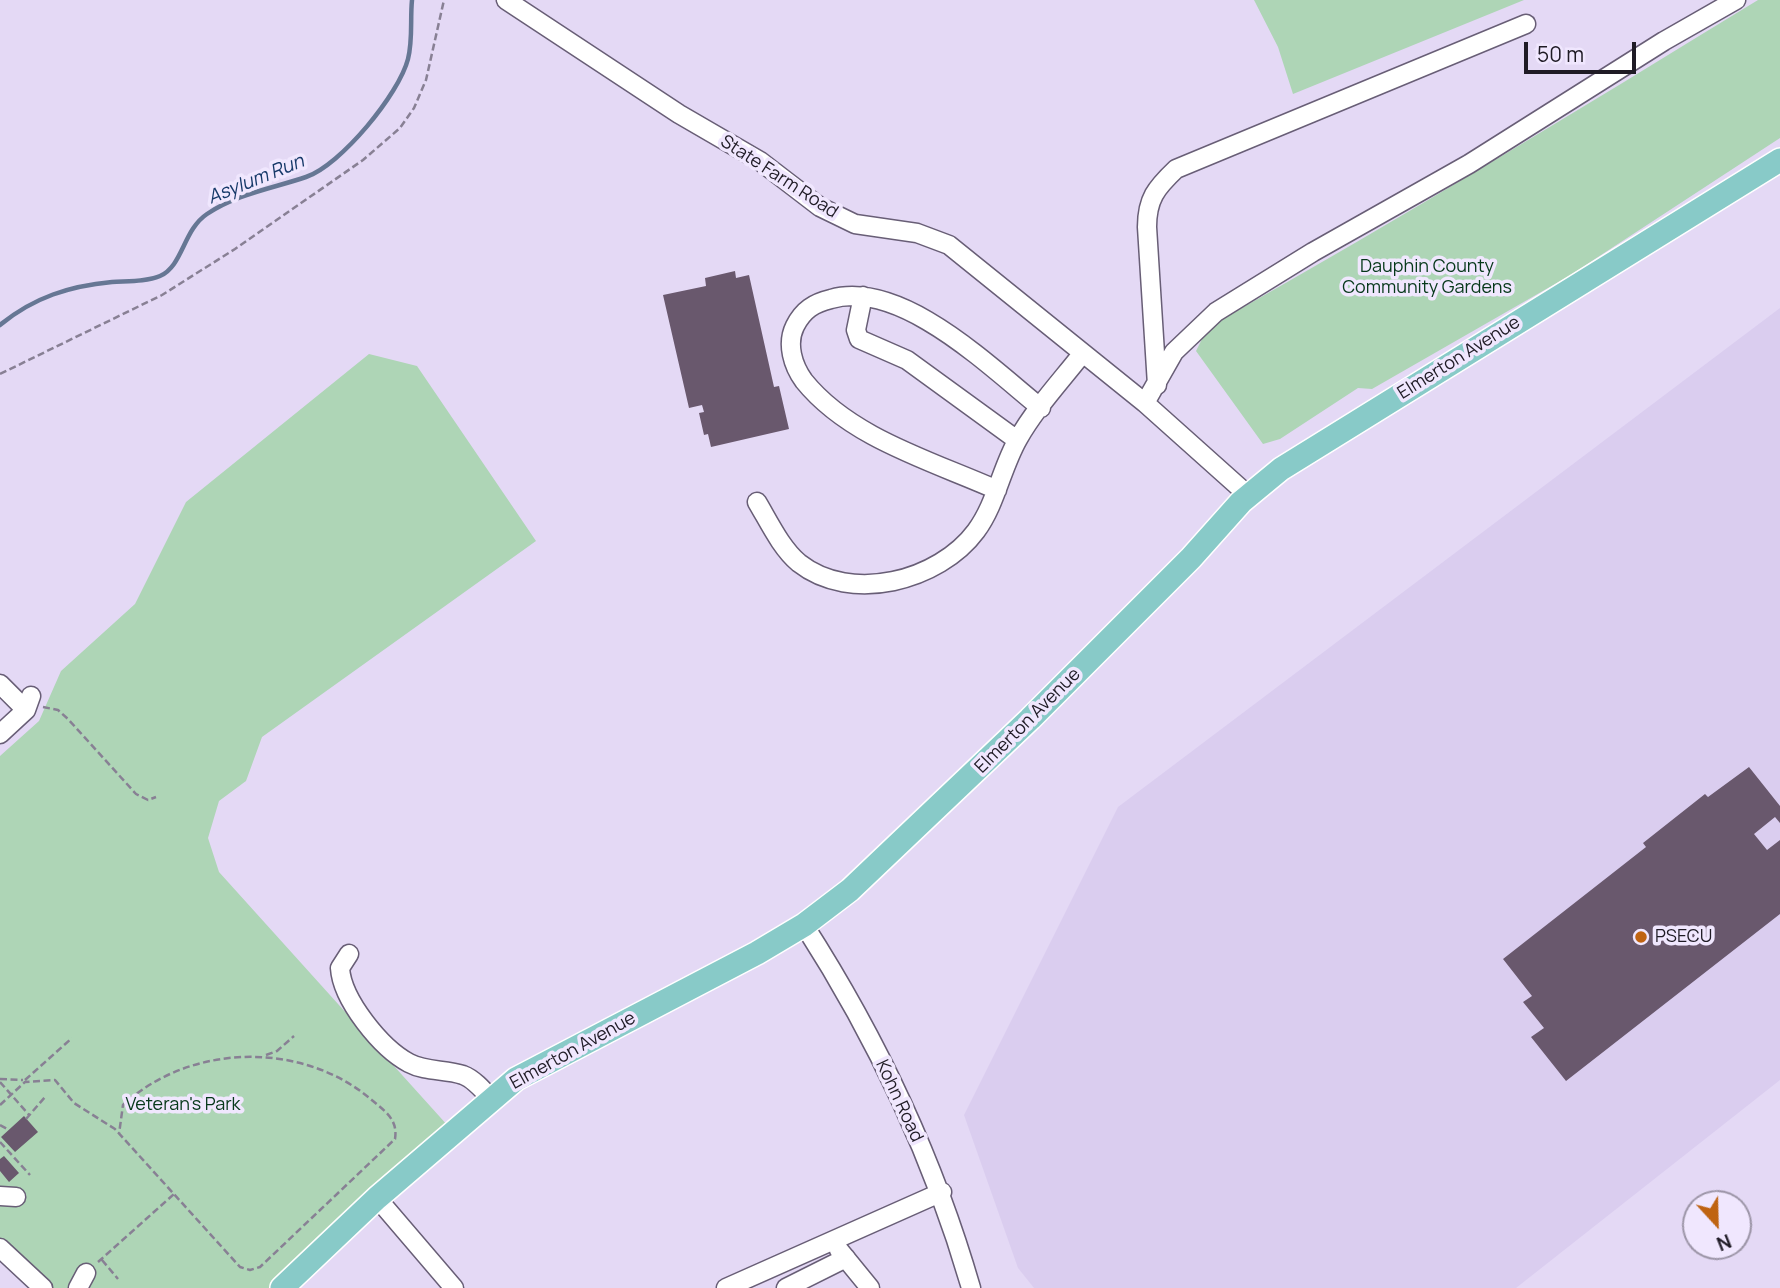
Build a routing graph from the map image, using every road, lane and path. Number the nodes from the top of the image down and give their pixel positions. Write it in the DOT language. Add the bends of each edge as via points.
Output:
graph roads {
  1 [pos="444,0"];
  2 [pos="506,0"];
  3 [pos="1736,0"];
  4 [pos="1526,24"];
  5 [pos="1780,160"];
  6 [pos="863,296"];
  7 [pos="1082,354"];
  8 [pos="0,374"];
  9 [pos="1157,385"];
  10 [pos="1145,404"];
  11 [pos="1041,408"];
  12 [pos="1017,440"];
  13 [pos="997,490"];
  14 [pos="1250,496"];
  15 [pos="757,502"];
  16 [pos="0,684"];
  17 [pos="29,703"];
  18 [pos="0,734"];
  19 [pos="156,797"];
  20 [pos="804,925"];
  21 [pos="349,954"];
  22 [pos="294,1036"];
  23 [pos="72,1038"];
  24 [pos="263,1056"];
  25 [pos="0,1081"];
  26 [pos="25,1081"];
  27 [pos="11,1095"];
  28 [pos="45,1097"];
  29 [pos="492,1100"];
  30 [pos="0,1105"];
  31 [pos="0,1125"];
  32 [pos="9,1130"];
  33 [pos="119,1134"];
  34 [pos="0,1142"];
  35 [pos="14,1156"];
  36 [pos="11,1164"];
  37 [pos="24,1169"];
  38 [pos="19,1173"];
  39 [pos="30,1175"];
  40 [pos="942,1192"];
  41 [pos="174,1194"];
  42 [pos="377,1198"];
  43 [pos="831,1240"];
  44 [pos="0,1248"];
  45 [pos="846,1258"];
  46 [pos="101,1259"];
  47 [pos="118,1279"];
  48 [pos="82,1281"];
  49 [pos="43,1288"];
  50 [pos="282,1288"];
  51 [pos="454,1288"];
  52 [pos="726,1288"];
  53 [pos="786,1288"];
  54 [pos="870,1288"];
  55 [pos="971,1288"];
  1 -- 8 [label="path" via="426,80 414,108 400,128 363,160 162,295"];
  2 -- 7 [label="street, State Farm Road" via="679,114 760,161 820,207 855,224 917,233 948,245"];
  3 -- 9 [label="street" via="1216,312 1174,352"];
  4 -- 9 [label="street" via="1176,169 1153,191 1147,227"];
  5 -- 14 [label="main road, Elmerton Avenue" via="1281,469"];
  6 -- 11 [label="street" via="900,307 942,330"];
  6 -- 12 [label="street" via="856,330 859,339 907,360"];
  6 -- 13 [label="street" via="844,295 802,313 793,331 795,368 825,402 872,435"];
  7 -- 10 [label="street, State Farm Road"];
  7 -- 11 [label="street"];
  9 -- 10 [label="street"];
  10 -- 14 [label="street, State Farm Road"];
  11 -- 12 [label="street"];
  12 -- 13 [label="street"];
  13 -- 15 [label="street" via="976,531 933,569 868,583 831,579 800,563"];
  14 -- 20 [label="main road, Elmerton Avenue" via="909,838"];
  16 -- 17 [label="street"];
  17 -- 18 [label="street"];
  17 -- 19 [label="path" via="58,710 136,794 148,800"];
  20 -- 29 [label="main road, Elmerton Avenue" via="516,1079"];
  20 -- 40 [label="street, Kohn Road" via="860,1018"];
  21 -- 29 [label="street" via="340,968 346,990 357,1011 393,1052 422,1068 463,1075"];
  22 -- 24 [label="path"];
  23 -- 26 [label="path"];
  24 -- 33 [label="path" via="217,1059 161,1079 123,1105"];
  24 -- 41 [label="path" via="311,1066 354,1087 394,1121 395,1139 258,1269 240,1267"];
  25 -- 26 [label="path"];
  25 -- 27 [label="path"];
  26 -- 27 [label="path"];
  26 -- 33 [label="path" via="55,1080 74,1103"];
  27 -- 28 [label="path" via="28,1118"];
  27 -- 30 [label="path"];
  29 -- 42 [label="main road, Elmerton Avenue"];
  31 -- 32 [label="path"];
  33 -- 41 [label="path"];
  34 -- 35 [label="path"];
  35 -- 36 [label="path"];
  35 -- 37 [label="path"];
  37 -- 38 [label="path"];
  37 -- 39 [label="path"];
  40 -- 43 [label="street"];
  40 -- 55 [label="street, Kohn Road"];
  41 -- 46 [label="path"];
  42 -- 50 [label="main road, Elmerton Avenue"];
  42 -- 51 [label="street"];
  43 -- 45 [label="street"];
  43 -- 52 [label="street"];
  44 -- 49 [label="street"];
  45 -- 53 [label="street"];
  45 -- 54 [label="street"];
  46 -- 47 [label="path"];
  46 -- 48 [label="path"];
}
